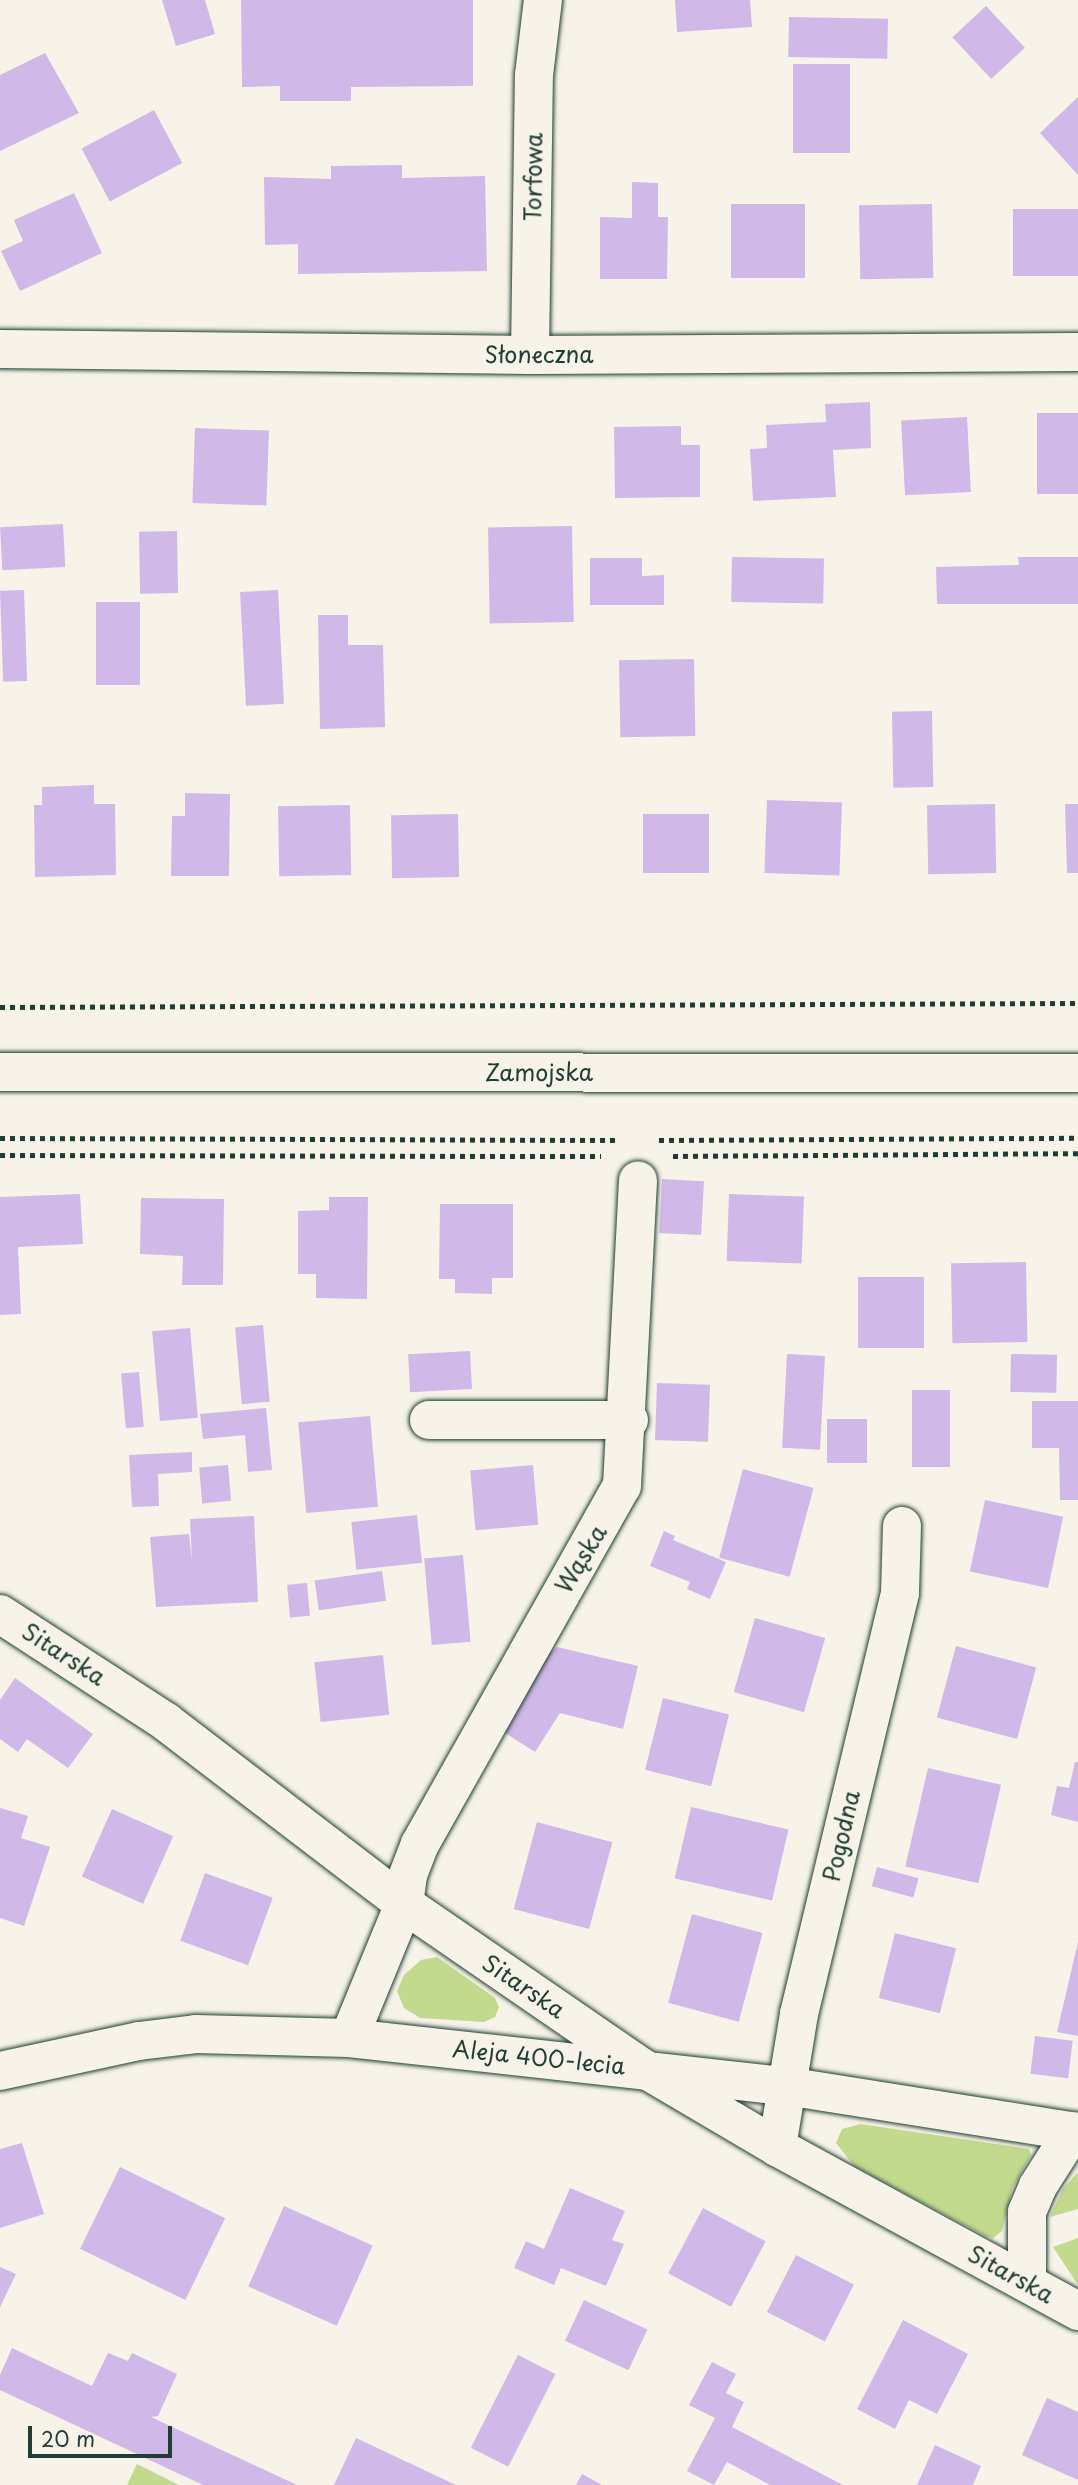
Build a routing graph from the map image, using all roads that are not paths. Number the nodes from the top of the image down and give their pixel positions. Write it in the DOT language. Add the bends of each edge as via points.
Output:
graph roads {
  1 [pos="543,0"];
  2 [pos="0,349"];
  3 [pos="1078,352"];
  4 [pos="530,355"];
  5 [pos="0,1072"];
  6 [pos="1078,1073"];
  7 [pos="638,1164"];
  8 [pos="429,1420"];
  9 [pos="629,1420"];
  10 [pos="902,1526"];
  11 [pos="0,1614"];
  12 [pos="404,1904"];
  13 [pos="349,2038"];
  14 [pos="643,2068"];
  15 [pos="0,2071"];
  16 [pos="786,2086"];
  17 [pos="1076,2132"];
  18 [pos="777,2147"];
  19 [pos="1027,2282"];
  20 [pos="1078,2311"];
  1 -- 4 [label="street, Torfowa" via="534,75"];
  2 -- 4 [label="street, Słoneczna"];
  3 -- 4 [label="street, Słoneczna"];
  5 -- 6 [label="street, Zamojska"];
  7 -- 9 [label="street, Wąska"];
  8 -- 9 [label="street"];
  9 -- 12 [label="street, Wąska" via="622,1486 420,1844 408,1875"];
  10 -- 16 [label="street, Pogodna" via="900,1593 799,2014"];
  11 -- 12 [label="street, Sitarska" via="166,1722"];
  12 -- 13 [label="street, Wąska"];
  12 -- 14 [label="street, Sitarska"];
  13 -- 14 [label="street, Aleja 400-lecia"];
  13 -- 15 [label="street, Aleja 400-lecia" via="196,2034 139,2041"];
  14 -- 16 [label="street, Aleja 400-lecia"];
  14 -- 18 [label="street, Sitarska"];
  16 -- 17 [label="street, Aleja 400-lecia"];
  16 -- 18 [label="street, Pogodna"];
  17 -- 19 [label="street" via="1027,2212"];
  18 -- 19 [label="street, Sitarska"];
  19 -- 20 [label="street, Sitarska"];
}
